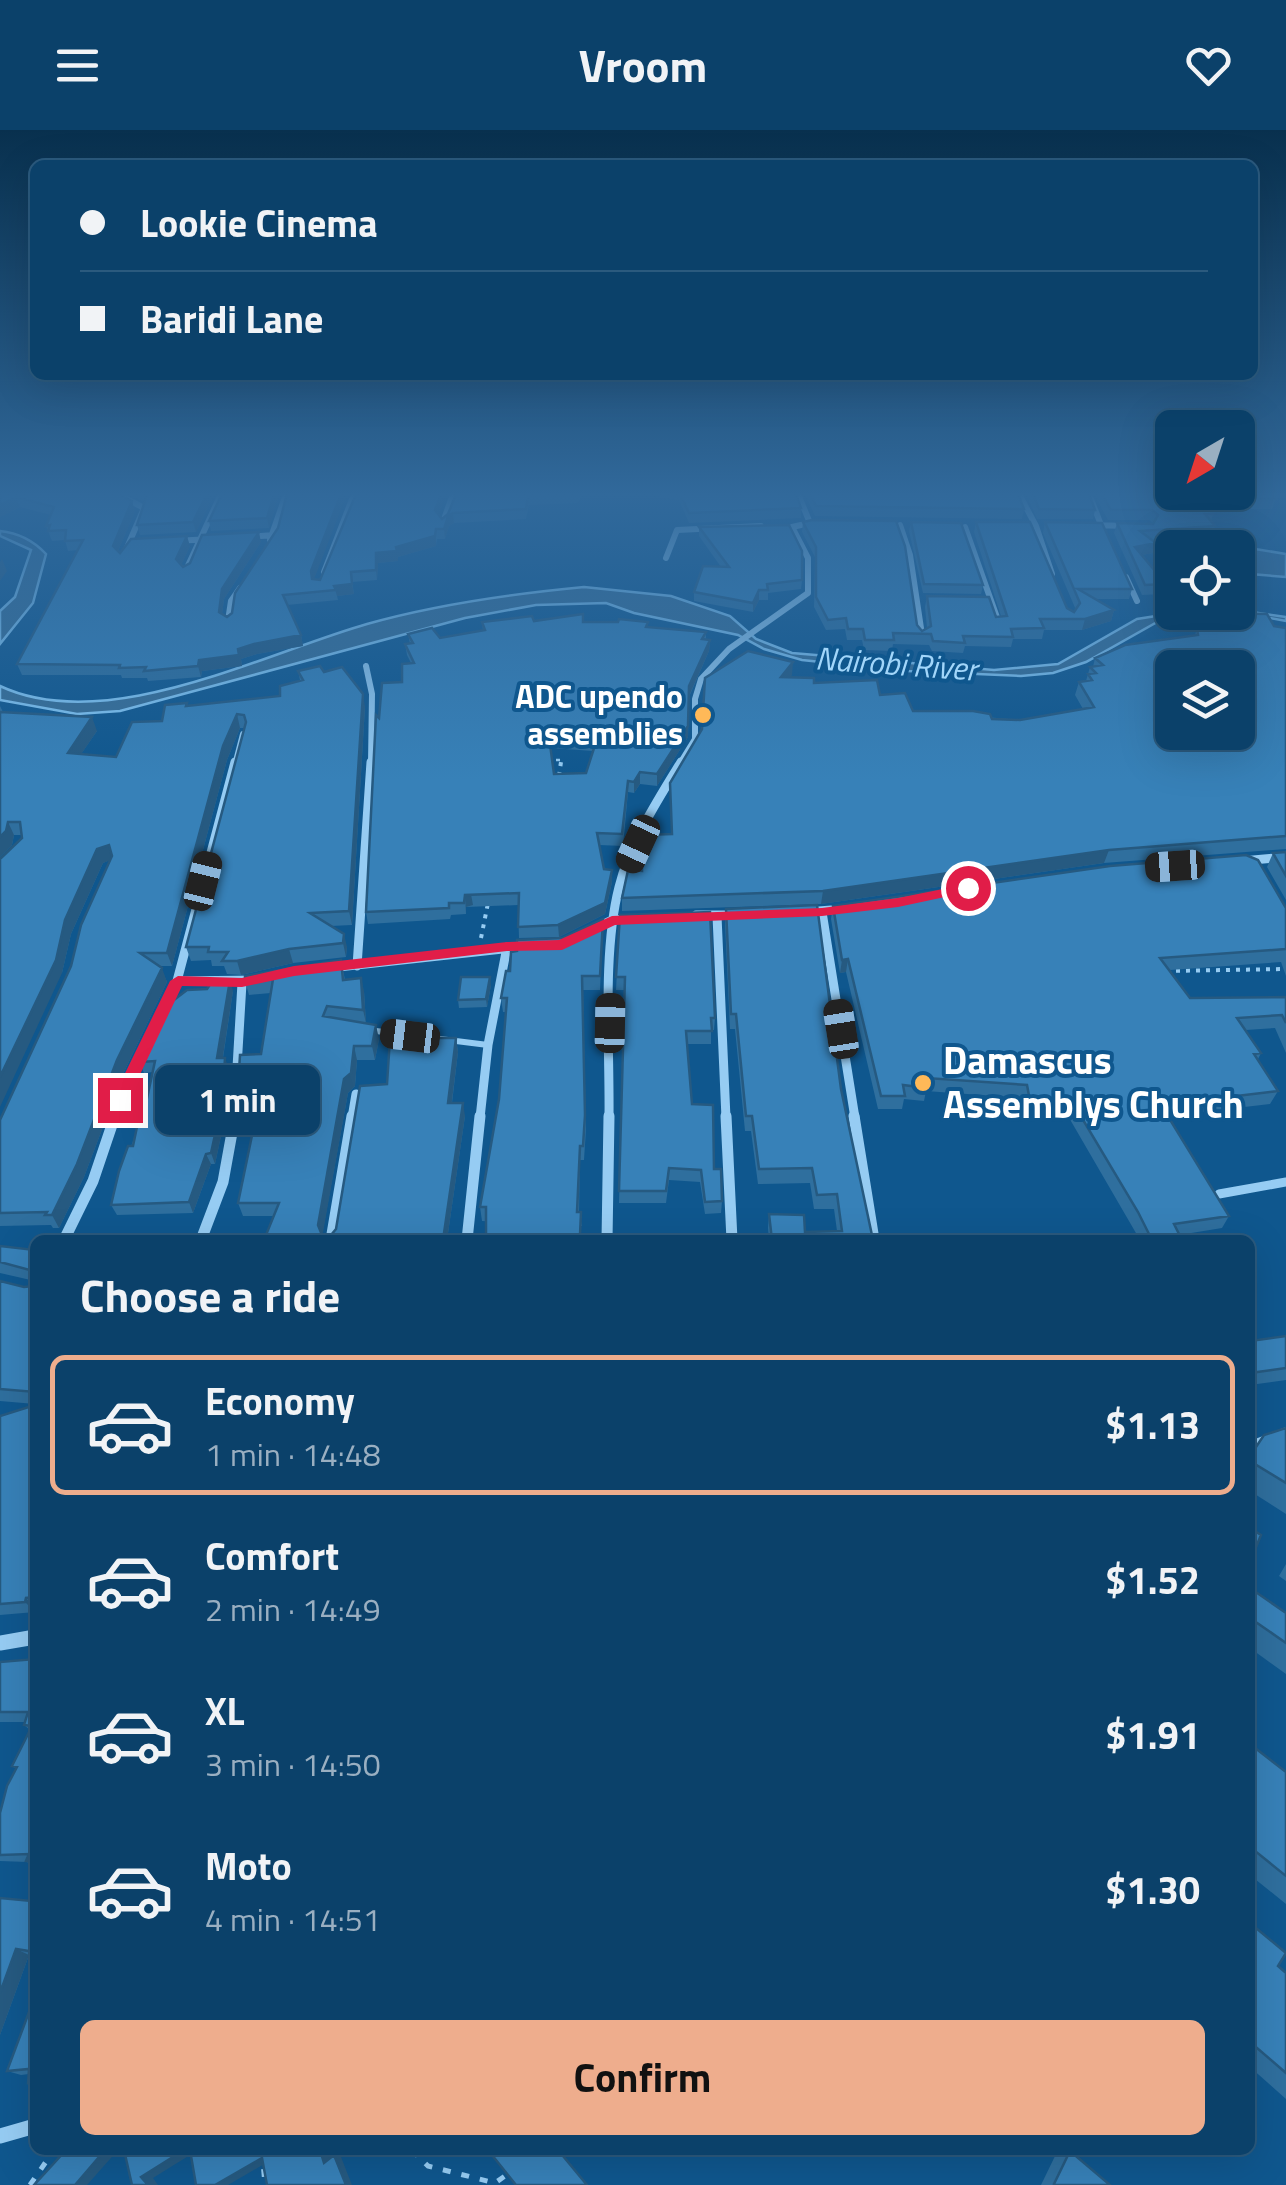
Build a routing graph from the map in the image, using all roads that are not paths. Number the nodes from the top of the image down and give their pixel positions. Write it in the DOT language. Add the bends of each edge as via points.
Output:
graph roads {
  1 [pos="239,590"];
  2 [pos="809,590"];
  3 [pos="916,590"];
  4 [pos="987,590"];
  5 [pos="1132,590"];
  6 [pos="918,600"];
  7 [pos="934,600"];
  8 [pos="977,601"];
  9 [pos="991,601"];
  10 [pos="1137,601"];
  11 [pos="228,621"];
  12 [pos="999,623"];
  13 [pos="922,634"];
  14 [pos="366,666"];
  15 [pos="243,734"];
  16 [pos="1286,857"];
  17 [pos="1242,861"];
  18 [pos="1228,862"];
  19 [pos="1258,867"];
  20 [pos="850,908"];
  21 [pos="793,912"];
  22 [pos="822,912"];
  23 [pos="686,915"];
  24 [pos="748,915"];
  25 [pos="717,916"];
  26 [pos="648,917"];
  27 [pos="612,920"];
  28 [pos="578,937"];
  29 [pos="507,946"];
  30 [pos="543,946"];
  31 [pos="357,966"];
  32 [pos="310,970"];
  33 [pos="278,977"];
  34 [pos="178,981"];
  35 [pos="242,982"];
  36 [pos="351,1028"];
  37 [pos="488,1045"];
  38 [pos="356,1094"];
  39 [pos="1286,1182"];
  40 [pos="1219,1194"];
  41 [pos="66,1235"];
  42 [pos="202,1235"];
  43 [pos="332,1235"];
  44 [pos="467,1235"];
  45 [pos="607,1235"];
  46 [pos="732,1235"];
  47 [pos="873,1235"];
  48 [pos="1286,1434"];
  49 [pos="1255,1445"];
  50 [pos="30,1638"];
  51 [pos="0,1644"];
  52 [pos="30,2127"];
  53 [pos="0,2136"];
  1 -- 11 [label="street"];
  2 -- 27 [label="street" via="729,650 698,686 695,739 651,811 620,882"];
  3 -- 6 [label="street"];
  4 -- 9 [label="street"];
  5 -- 10 [label="street"];
  6 -- 7 [label="street"];
  6 -- 13 [label="street"];
  8 -- 9 [label="street"];
  9 -- 12 [label="street"];
  14 -- 31 [label="street" via="372,694 370,809"];
  15 -- 34 [label="street"];
  16 -- 17 [label="street"];
  17 -- 18 [label="street"];
  17 -- 19 [label="street"];
  20 -- 22 [label="street"];
  21 -- 22 [label="street"];
  22 -- 47 [label="street"];
  23 -- 25 [label="street"];
  24 -- 25 [label="street"];
  25 -- 46 [label="street"];
  26 -- 27 [label="street"];
  27 -- 28 [label="street"];
  27 -- 45 [label="street"];
  29 -- 30 [label="street"];
  29 -- 31 [label="street"];
  29 -- 37 [label="street"];
  31 -- 32 [label="street"];
  33 -- 35 [label="street"];
  34 -- 35 [label="street"];
  34 -- 41 [label="street" via="120,1100"];
  35 -- 42 [label="street" via="229,1143"];
  36 -- 37 [label="lane"];
  37 -- 44 [label="street"];
  38 -- 43 [label="street"];
  39 -- 40 [label="lane"];
  48 -- 49 [label="street"];
  50 -- 51 [label="street"];
  52 -- 53 [label="street"];
}
